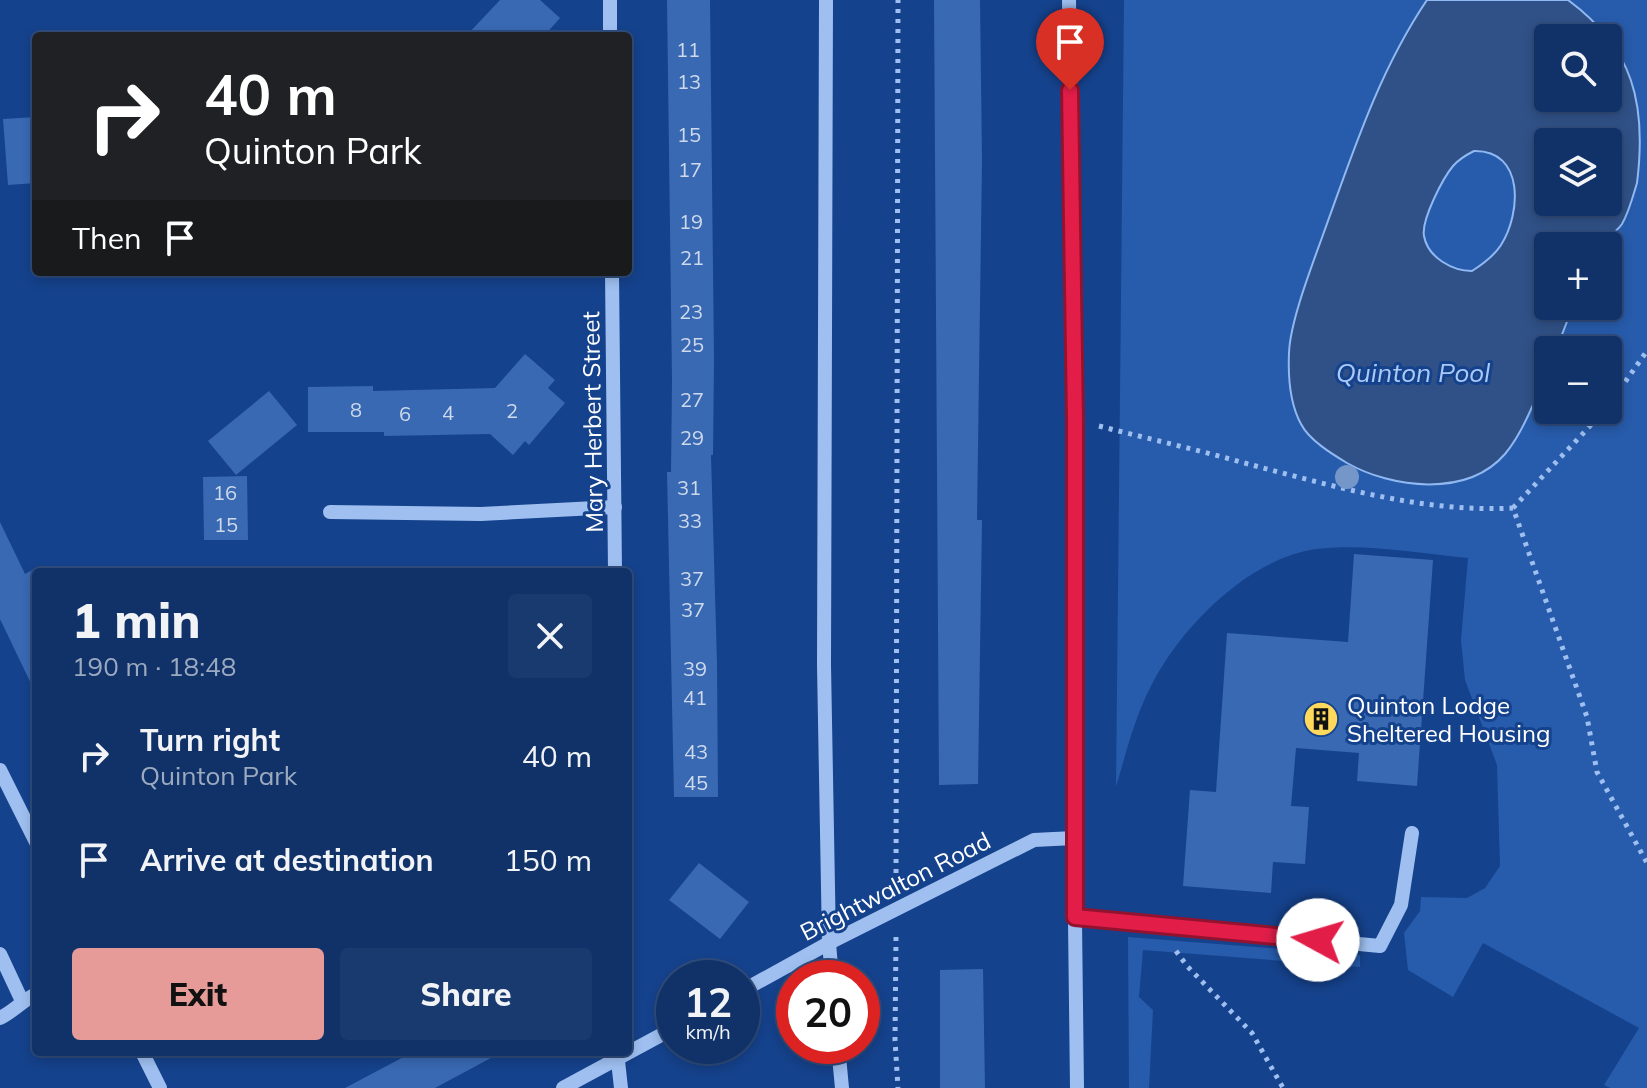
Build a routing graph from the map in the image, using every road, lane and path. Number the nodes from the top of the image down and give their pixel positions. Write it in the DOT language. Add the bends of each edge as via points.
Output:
graph roads {
  1 [pos="610,0"];
  2 [pos="826,0"];
  3 [pos="898,0"];
  4 [pos="1069,0"];
  5 [pos="610,32"];
  6 [pos="612,276"];
  7 [pos="1647,351"];
  8 [pos="1622,387"];
  9 [pos="1075,420"];
  10 [pos="1592,424"];
  11 [pos="615,507"];
  12 [pos="1513,508"];
  13 [pos="330,512"];
  14 [pos="615,568"];
  15 [pos="0,770"];
  16 [pos="1412,833"];
  17 [pos="32,834"];
  18 [pos="1074,838"];
  19 [pos="1647,863"];
  20 [pos="896,911"];
  21 [pos="1075,917"];
  22 [pos="1159,925"];
  23 [pos="829,943"];
  24 [pos="0,954"];
  25 [pos="830,960"];
  26 [pos="760,981"];
  27 [pos="32,996"];
  28 [pos="22,1001"];
  29 [pos="0,1018"];
  30 [pos="656,1037"];
  31 [pos="632,1049"];
  32 [pos="144,1056"];
  33 [pos="617,1056"];
  34 [pos="840,1064"];
  35 [pos="160,1088"];
  36 [pos="563,1088"];
  37 [pos="621,1088"];
  38 [pos="842,1088"];
  39 [pos="898,1088"];
  40 [pos="1077,1088"];
  41 [pos="1283,1088"];
  1 -- 5 [label="street"];
  2 -- 23 [label="street" via="824,665"];
  3 -- 20 [label="path"];
  4 -- 9 [label="street"];
  6 -- 11 [label="street, Mary Herbert Street"];
  7 -- 8 [label="path"];
  9 -- 12 [label="path" via="1339,488 1432,504"];
  9 -- 18 [label="street"];
  10 -- 12 [label="path"];
  11 -- 13 [label="street" via="481,514"];
  11 -- 14 [label="street, Mary Herbert Street"];
  12 -- 19 [label="path" via="1587,717 1597,772"];
  15 -- 17 [label="street"];
  16 -- 22 [label="street" via="1401,905 1380,946"];
  18 -- 20 [label="street, Brightwalton Road" via="1034,840"];
  18 -- 21 [label="street"];
  20 -- 23 [label="street, Brightwalton Road"];
  20 -- 39 [label="path"];
  21 -- 22 [label="street"];
  21 -- 40 [label="street"];
  22 -- 41 [label="path" via="1187,966 1252,1033"];
  23 -- 25 [label="street"];
  23 -- 26 [label="street, Brightwalton Road"];
  24 -- 28 [label="street"];
  27 -- 28 [label="street"];
  28 -- 29 [label="street"];
  30 -- 31 [label="street"];
  32 -- 35 [label="street"];
  33 -- 36 [label="street"];
  33 -- 37 [label="street"];
  34 -- 38 [label="street"];
}
